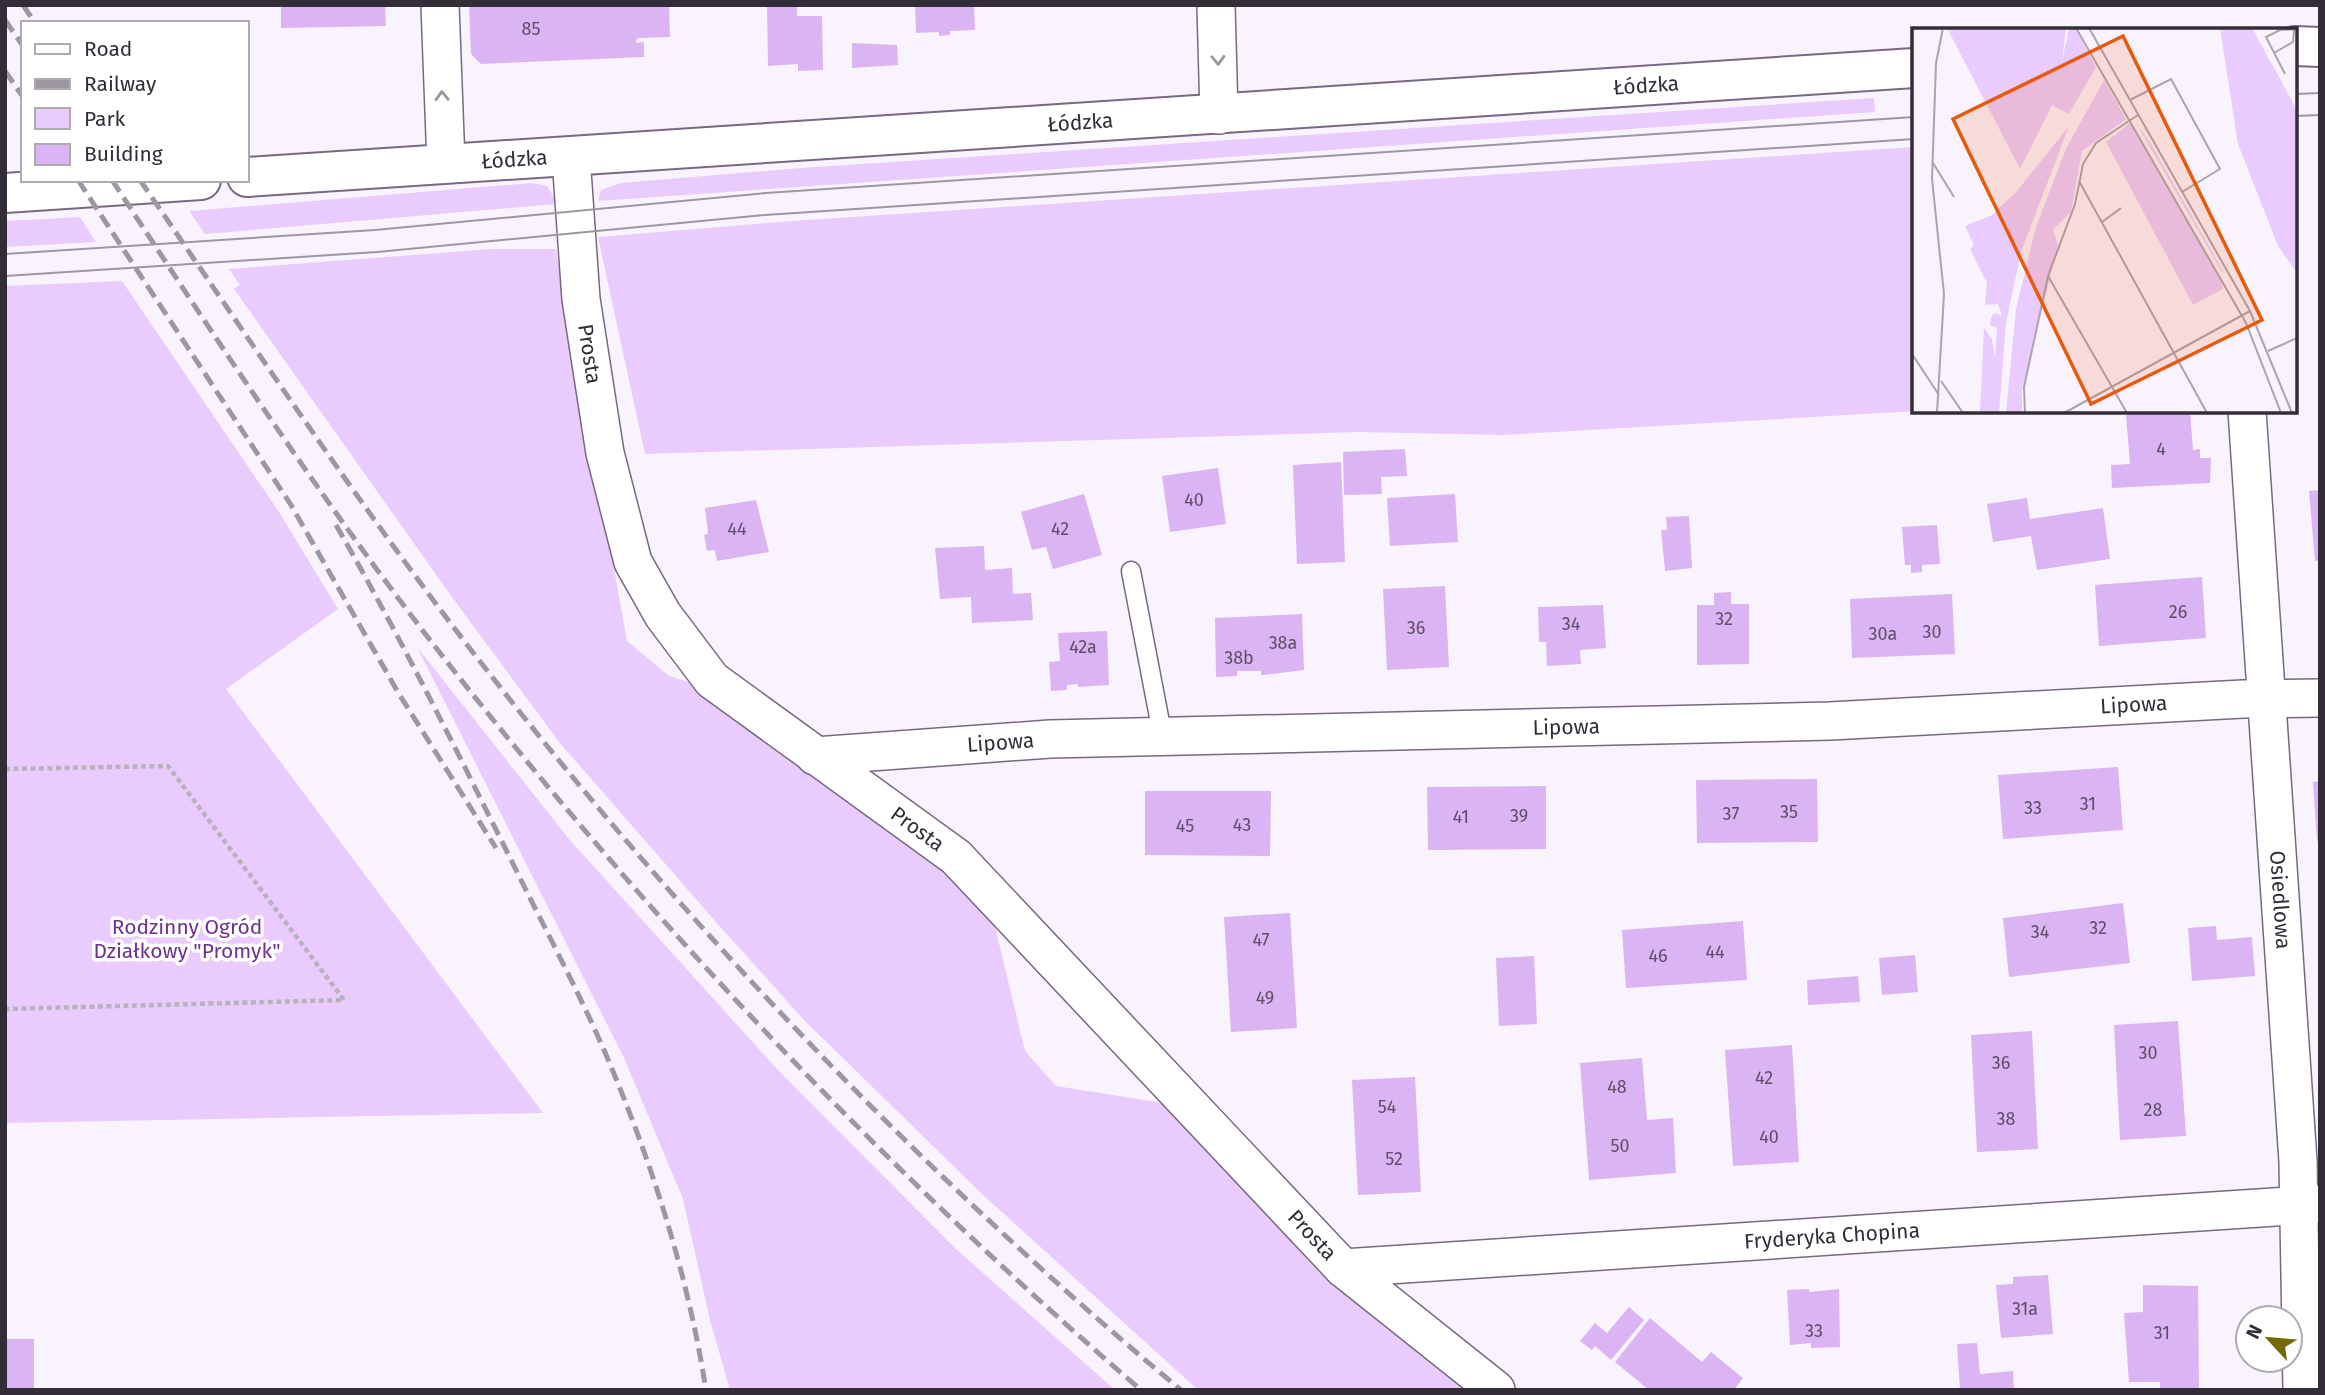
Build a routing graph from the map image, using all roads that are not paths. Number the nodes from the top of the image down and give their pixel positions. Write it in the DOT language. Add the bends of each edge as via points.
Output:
graph roads {
  1 [pos="440,5"];
  2 [pos="1216,5"];
  3 [pos="2297,46"];
  4 [pos="2320,47"];
  5 [pos="1912,68"];
  6 [pos="1219,115"];
  7 [pos="571,157"];
  8 [pos="446,164"];
  9 [pos="248,177"];
  10 [pos="171,182"];
  11 [pos="5,193"];
  12 [pos="2247,413"];
  13 [pos="1131,571"];
  14 [pos="2265,698"];
  15 [pos="2320,698"];
  16 [pos="1163,738"];
  17 [pos="815,756"];
  18 [pos="2310,1205"];
  19 [pos="1343,1268"];
  20 [pos="1496,1390"];
  21 [pos="2302,1390"];
  8 -- 1 [label="street, one-way"];
  2 -- 6 [label="street, one-way"];
  3 -- 4 [label="main road"];
  5 -- 6 [label="main road, Łódzka"];
  6 -- 7 [label="main road, Łódzka"];
  7 -- 8 [label="main road, Łódzka"];
  7 -- 17 [label="street, Prosta" via="583,312 605,453 633,562 650,595 712,680"];
  8 -- 9 [label="main road, Łódzka"];
  10 -- 11 [label="main road"];
  12 -- 14 [label="street, Osiedlowa"];
  13 -- 16 [label="lane"];
  14 -- 15 [label="street, Lipowa"];
  14 -- 16 [label="street, Lipowa" via="1816,721"];
  14 -- 18 [label="street, Osiedlowa"];
  16 -- 17 [label="street, Lipowa" via="1049,739"];
  17 -- 19 [label="street, Prosta" via="956,857"];
  18 -- 19 [label="street, Fryderyka Chopina"];
  18 -- 21 [label="street, Osiedlowa"];
  19 -- 20 [label="street, Prosta"];
}
